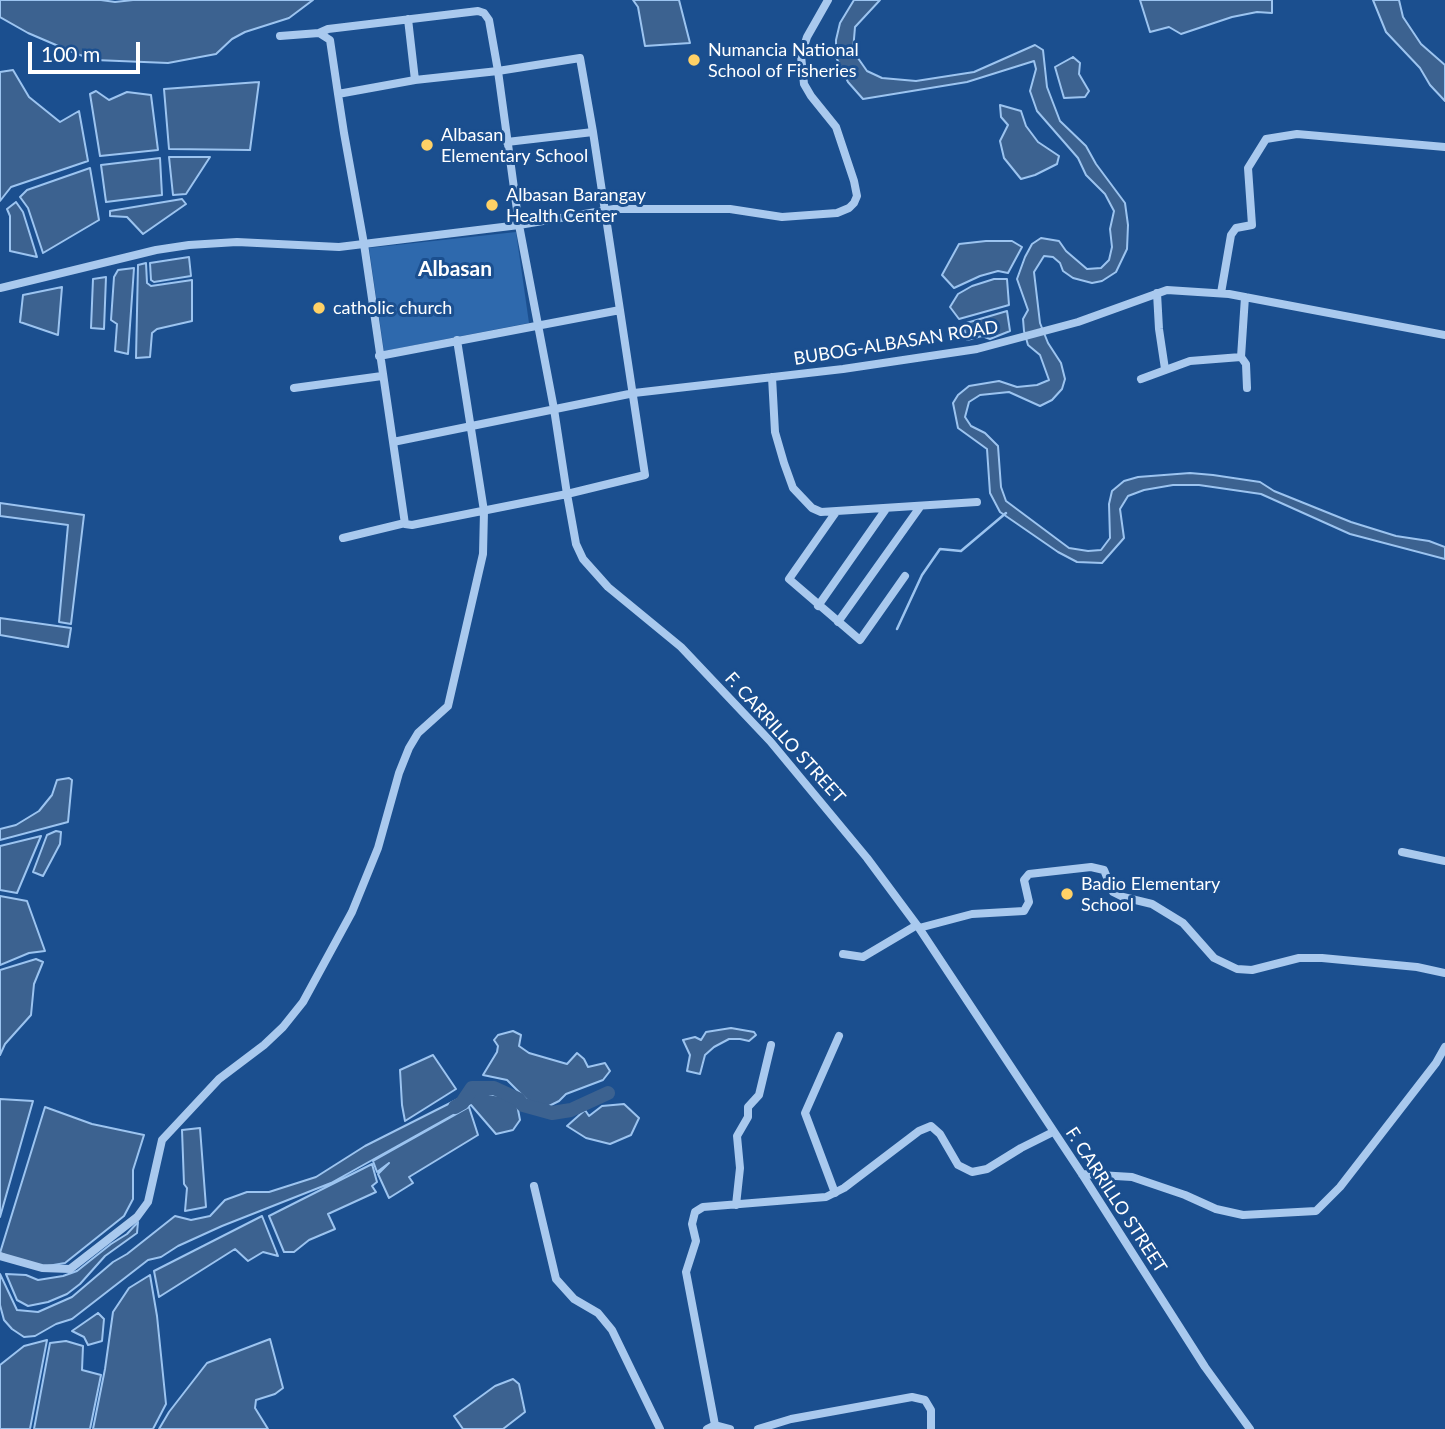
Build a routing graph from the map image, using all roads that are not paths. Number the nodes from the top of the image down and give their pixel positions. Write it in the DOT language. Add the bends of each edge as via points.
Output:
graph roads {
  1 [pos="828,0"];
  2 [pos="408,19"];
  3 [pos="319,33"];
  4 [pos="280,36"];
  5 [pos="498,71"];
  6 [pos="415,80"];
  7 [pos="338,94"];
  8 [pos="593,132"];
  9 [pos="507,142"];
  10 [pos="1445,147"];
  11 [pos="604,211"];
  12 [pos="519,225"];
  13 [pos="364,244"];
  14 [pos="0,288"];
  15 [pos="1157,293"];
  16 [pos="1221,293"];
  17 [pos="1245,297"];
  18 [pos="620,310"];
  19 [pos="537,326"];
  20 [pos="1445,335"];
  21 [pos="457,340"];
  22 [pos="379,356"];
  23 [pos="1241,357"];
  24 [pos="1165,369"];
  25 [pos="383,376"];
  26 [pos="772,377"];
  27 [pos="1141,379"];
  28 [pos="294,388"];
  29 [pos="1247,388"];
  30 [pos="634,393"];
  31 [pos="554,409"];
  32 [pos="471,426"];
  33 [pos="393,442"];
  34 [pos="568,494"];
  35 [pos="977,502"];
  36 [pos="920,506"];
  37 [pos="886,509"];
  38 [pos="484,510"];
  39 [pos="836,512"];
  40 [pos="405,523"];
  41 [pos="343,538"];
  42 [pos="905,576"];
  43 [pos="818,606"];
  44 [pos="838,622"];
  45 [pos="1402,852"];
  46 [pos="1445,861"];
  47 [pos="918,926"];
  48 [pos="843,954"];
  49 [pos="1445,973"];
  50 [pos="839,1036"];
  51 [pos="771,1045"];
  52 [pos="1445,1048"];
  53 [pos="1053,1132"];
  54 [pos="1082,1174"];
  55 [pos="534,1186"];
  56 [pos="835,1193"];
  57 [pos="736,1205"];
  58 [pos="0,1256"];
  59 [pos="715,1425"];
  60 [pos="660,1429"];
  61 [pos="706,1429"];
  62 [pos="730,1429"];
  63 [pos="760,1429"];
  64 [pos="931,1429"];
  65 [pos="1250,1429"];
  1 -- 11 [label="street" via="807,37 802,70 804,84 836,127 844,149 857,196 849,208 828,216 782,217 730,209"];
  2 -- 3 [label="street"];
  2 -- 5 [label="street, F. CARRILLO STREET" via="484,13"];
  2 -- 6 [label="street"];
  3 -- 4 [label="street"];
  3 -- 7 [label="street" via="330,40"];
  5 -- 6 [label="street"];
  5 -- 8 [label="street" via="580,58"];
  5 -- 9 [label="street, F. CARRILLO STREET"];
  6 -- 7 [label="street"];
  7 -- 13 [label="street"];
  8 -- 9 [label="street"];
  8 -- 11 [label="street"];
  9 -- 12 [label="street, F. CARRILLO STREET"];
  10 -- 16 [label="street" via="1297,134 1266,139 1248,168 1252,225 1231,235"];
  11 -- 12 [label="street"];
  11 -- 18 [label="street"];
  12 -- 13 [label="street"];
  12 -- 19 [label="street, F. CARRILLO STREET"];
  13 -- 14 [label="street" via="189,245"];
  13 -- 22 [label="street"];
  15 -- 16 [label="street, BUBOG-ALBASAN ROAD"];
  15 -- 24 [label="street"];
  15 -- 26 [label="street, BUBOG-ALBASAN ROAD" via="1078,322 977,349"];
  16 -- 17 [label="street, BUBOG-ALBASAN ROAD"];
  17 -- 20 [label="street, BUBOG-ALBASAN ROAD"];
  17 -- 23 [label="street"];
  18 -- 19 [label="street"];
  18 -- 30 [label="street"];
  19 -- 21 [label="street"];
  19 -- 31 [label="street, F. CARRILLO STREET"];
  21 -- 22 [label="street"];
  21 -- 32 [label="street"];
  22 -- 25 [label="street"];
  23 -- 24 [label="street" via="1203,359"];
  23 -- 29 [label="street" via="1246,364"];
  24 -- 27 [label="street"];
  25 -- 28 [label="street"];
  25 -- 33 [label="street"];
  26 -- 30 [label="street, BUBOG-ALBASAN ROAD"];
  26 -- 39 [label="street" via="775,432 789,480 812,509"];
  30 -- 31 [label="street, BUBOG-ALBASAN ROAD"];
  30 -- 34 [label="street" via="645,475"];
  31 -- 32 [label="street, BUBOG-ALBASAN ROAD"];
  31 -- 34 [label="street, F. CARRILLO STREET"];
  32 -- 33 [label="street, BUBOG-ALBASAN ROAD"];
  32 -- 38 [label="street"];
  33 -- 40 [label="street"];
  34 -- 38 [label="street"];
  34 -- 47 [label="street, F. CARRILLO STREET" via="576,544 591,570 681,647 770,741"];
  35 -- 36 [label="street"];
  36 -- 37 [label="street"];
  36 -- 44 [label="street"];
  37 -- 39 [label="street"];
  37 -- 43 [label="street"];
  38 -- 40 [label="street"];
  38 -- 58 [label="street" via="483,554 448,706 418,733 409,748 378,848 352,912 303,1002 283,1027 219,1079 162,1140 148,1202 137,1217 70,1269 42,1268"];
  39 -- 43 [label="street" via="789,579"];
  40 -- 41 [label="street"];
  42 -- 44 [label="street" via="860,640"];
  43 -- 44 [label="street"];
  45 -- 46 [label="street"];
  47 -- 48 [label="street" via="863,957"];
  47 -- 49 [label="street" via="972,914 1024,911 1029,901 1024,880 1029,874 1091,867 1104,870 1113,892 1152,904 1183,923 1214,958 1237,969 1322,958"];
  47 -- 53 [label="street, F. CARRILLO STREET"];
  50 -- 56 [label="street" via="805,1113"];
  51 -- 57 [label="street" via="759,1095 748,1107 748,1117 737,1136"];
  52 -- 54 [label="street" via="1340,1187 1316,1211 1243,1215 1132,1177"];
  53 -- 54 [label="street, F. CARRILLO STREET"];
  53 -- 56 [label="street" via="988,1169 972,1172 958,1165 931,1126"];
  54 -- 65 [label="street, F. CARRILLO STREET"];
  55 -- 60 [label="street" via="556,1279 612,1330"];
  56 -- 57 [label="street"];
  57 -- 59 [label="street" via="703,1207 695,1212 696,1241 687,1272"];
  59 -- 61 [label="street"];
  59 -- 62 [label="street"];
  63 -- 64 [label="street" via="912,1397 925,1401"];
}
